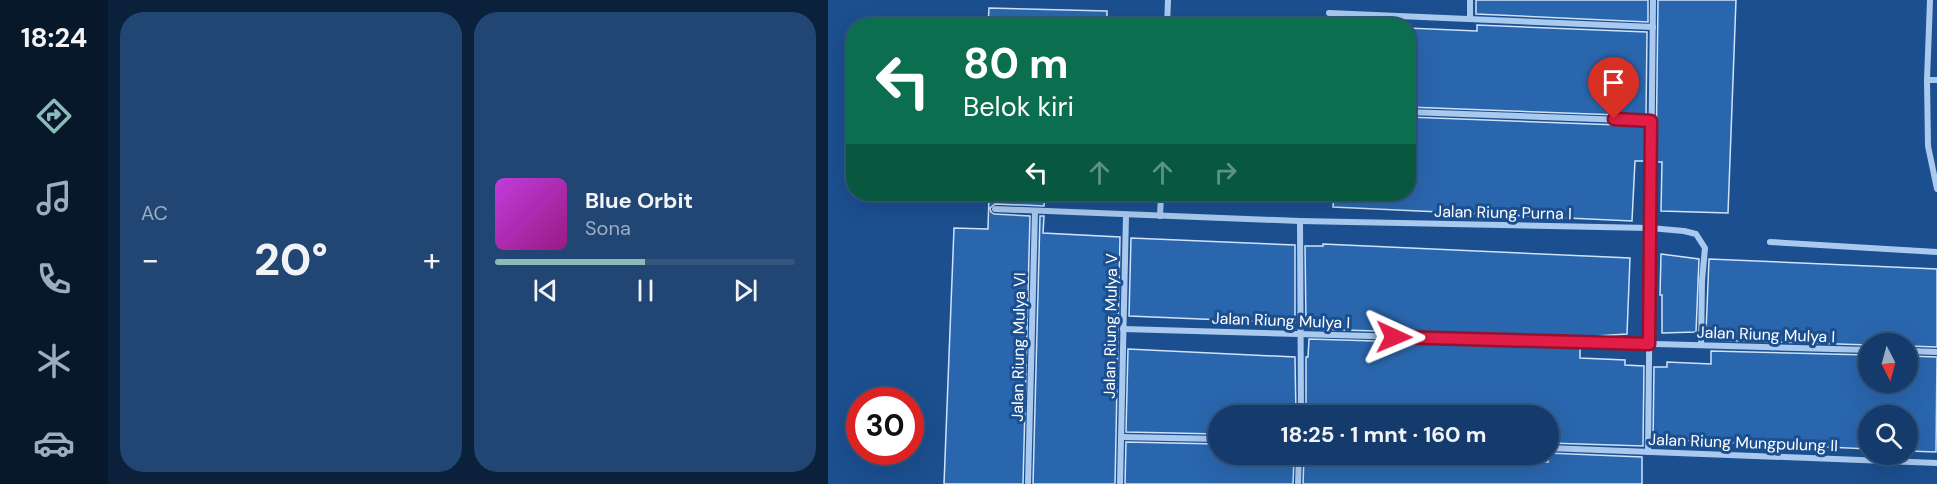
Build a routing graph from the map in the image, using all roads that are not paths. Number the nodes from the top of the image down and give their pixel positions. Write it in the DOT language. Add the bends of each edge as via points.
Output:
graph roads {
  1 [pos="1168,0"];
  2 [pos="1470,0"];
  3 [pos="1653,0"];
  4 [pos="1930,0"];
  5 [pos="1329,12"];
  6 [pos="1167,18"];
  7 [pos="1470,18"];
  8 [pos="1653,27"];
  9 [pos="1927,80"];
  10 [pos="1937,80"];
  11 [pos="1416,112"];
  12 [pos="1651,121"];
  13 [pos="1934,164"];
  14 [pos="1937,189"];
  15 [pos="1161,201"];
  16 [pos="995,209"];
  17 [pos="1035,211"];
  18 [pos="1126,215"];
  19 [pos="1160,216"];
  20 [pos="1300,221"];
  21 [pos="1650,228"];
  22 [pos="1770,242"];
  23 [pos="1937,252"];
  24 [pos="1123,329"];
  25 [pos="1301,335"];
  26 [pos="1649,344"];
  27 [pos="1701,345"];
  28 [pos="1858,350"];
  29 [pos="1918,351"];
  30 [pos="1937,352"];
  31 [pos="1301,405"];
  32 [pos="1121,437"];
  33 [pos="1208,438"];
  34 [pos="1559,448"];
  35 [pos="1648,452"];
  36 [pos="1937,463"];
  37 [pos="1299,465"];
  38 [pos="1028,484"];
  39 [pos="1120,484"];
  40 [pos="1298,484"];
  1 -- 6 [label="street"];
  2 -- 7 [label="street"];
  3 -- 8 [label="street"];
  4 -- 9 [label="street"];
  5 -- 7 [label="street"];
  7 -- 8 [label="street"];
  8 -- 12 [label="street"];
  9 -- 10 [label="street"];
  9 -- 13 [label="street" via="1928,146"];
  11 -- 12 [label="street"];
  12 -- 21 [label="street"];
  13 -- 14 [label="street"];
  15 -- 19 [label="street"];
  16 -- 17 [label="street, Jalan Riung Purna I"];
  17 -- 18 [label="street, Jalan Riung Purna I"];
  17 -- 38 [label="street, Jalan Riung Mulya VI"];
  18 -- 19 [label="street, Jalan Riung Purna I"];
  18 -- 24 [label="street, Jalan Riung Mulya V"];
  19 -- 20 [label="street, Jalan Riung Purna I"];
  20 -- 21 [label="street, Jalan Riung Purna I"];
  20 -- 25 [label="street"];
  21 -- 26 [label="street"];
  21 -- 27 [label="street, Jalan Riung Purna I" via="1696,234 1705,248"];
  22 -- 23 [label="street"];
  24 -- 25 [label="street, Jalan Riung Mulya I"];
  24 -- 32 [label="street, Jalan Riung Mulya V"];
  25 -- 26 [label="street, Jalan Riung Mulya I"];
  25 -- 31 [label="street"];
  26 -- 27 [label="street, Jalan Riung Mulya I"];
  26 -- 35 [label="street"];
  27 -- 28 [label="street, Jalan Riung Mulya I"];
  29 -- 30 [label="street"];
  32 -- 33 [label="street"];
  32 -- 39 [label="street, Jalan Riung Mulya V"];
  34 -- 35 [label="street, Jalan Riung Mungpulung II"];
  35 -- 36 [label="street, Jalan Riung Mungpulung II"];
  37 -- 40 [label="street"];
}
